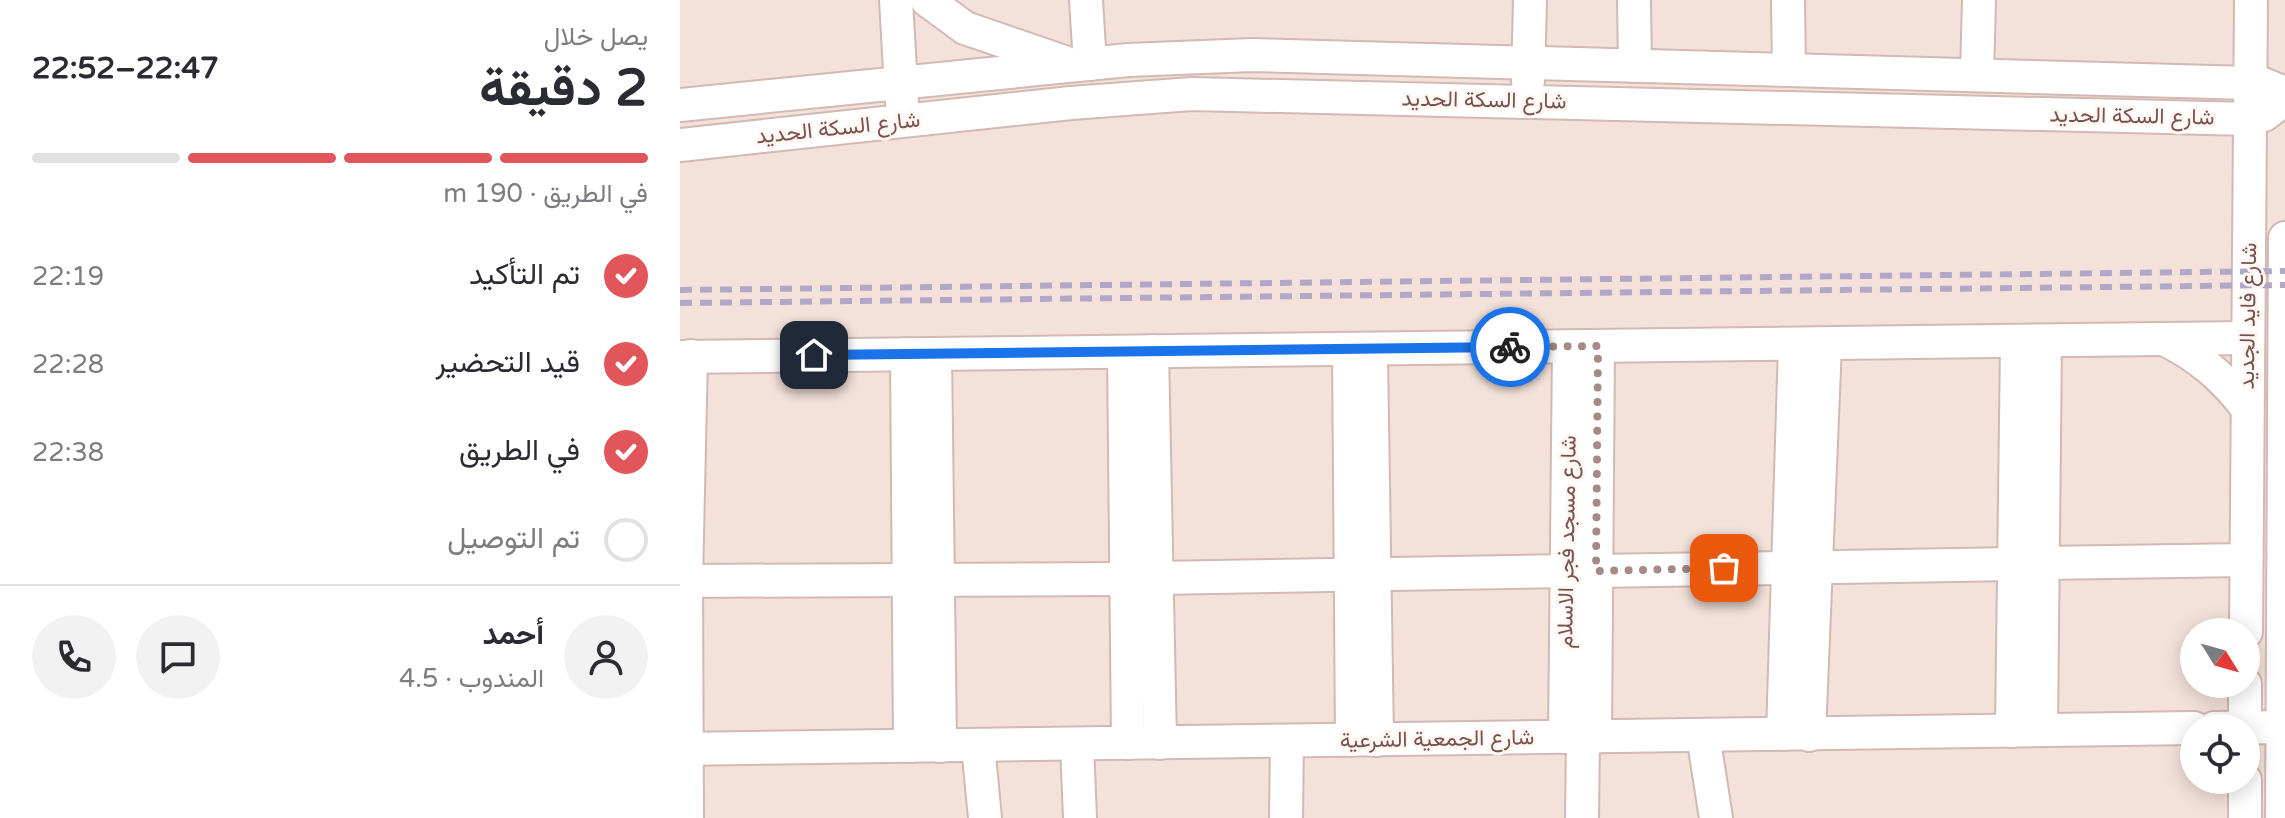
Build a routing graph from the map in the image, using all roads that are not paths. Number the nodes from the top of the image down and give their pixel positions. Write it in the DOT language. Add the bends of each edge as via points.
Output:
graph roads {
  1 [pos="896,0"];
  2 [pos="927,0"];
  3 [pos="1086,0"];
  4 [pos="1530,0"];
  5 [pos="1634,0"];
  6 [pos="1788,0"];
  7 [pos="1979,0"];
  8 [pos="2251,0"];
  9 [pos="1529,62"];
  10 [pos="1082,65"];
  11 [pos="1635,66"];
  12 [pos="1789,70"];
  13 [pos="1977,75"];
  14 [pos="900,83"];
  15 [pos="2250,83"];
  16 [pos="2285,93"];
  17 [pos="2285,99"];
  18 [pos="1527,101"];
  19 [pos="680,105"];
  20 [pos="2249,119"];
  21 [pos="902,121"];
  22 [pos="680,145"];
  23 [pos="2285,238"];
  24 [pos="2284,335"];
  25 [pos="2247,338"];
  26 [pos="2164,339"];
  27 [pos="2031,341"];
  28 [pos="1810,344"];
  29 [pos="1584,347"];
  30 [pos="1360,349"];
  31 [pos="1138,352"];
  32 [pos="921,354"];
  33 [pos="686,356"];
  34 [pos="2247,408"];
  35 [pos="2246,560"];
  36 [pos="2028,562"];
  37 [pos="1581,566"];
  38 [pos="1802,567"];
  39 [pos="1141,574"];
  40 [pos="1363,575"];
  41 [pos="923,580"];
  42 [pos="683,581"];
  43 [pos="2246,618"];
  44 [pos="2284,727"];
  45 [pos="2180,728"];
  46 [pos="2260,728"];
  47 [pos="2026,731"];
  48 [pos="1796,734"];
  49 [pos="1703,735"];
  50 [pos="1581,737"];
  51 [pos="1364,740"];
  52 [pos="1287,741"];
  53 [pos="1128,743"];
  54 [pos="1160,743"];
  55 [pos="1077,744"];
  56 [pos="978,745"];
  57 [pos="925,746"];
  58 [pos="683,749"];
  59 [pos="2245,794"];
  60 [pos="687,818"];
  61 [pos="985,818"];
  62 [pos="1080,818"];
  63 [pos="1286,818"];
  64 [pos="1582,818"];
  65 [pos="1716,818"];
  66 [pos="2245,818"];
  67 [pos="2282,818"];
  1 -- 14 [label="street"];
  2 -- 10 [label="street" via="965,28"];
  3 -- 10 [label="street"];
  4 -- 9 [label="street"];
  5 -- 11 [label="street"];
  6 -- 12 [label="street"];
  7 -- 13 [label="street"];
  8 -- 15 [label="street, شارع فايد الجديد"];
  9 -- 10 [label="street, شارع السكة الحديد" via="1252,55"];
  9 -- 11 [label="street, شارع السكة الحديد"];
  9 -- 18 [label="street"];
  10 -- 14 [label="street, شارع السكة الحديد"];
  11 -- 12 [label="street, شارع السكة الحديد"];
  12 -- 13 [label="street, شارع السكة الحديد"];
  13 -- 15 [label="street, شارع السكة الحديد"];
  14 -- 19 [label="street, شارع السكة الحديد"];
  14 -- 21 [label="street"];
  15 -- 16 [label="street, شارع السكة الحديد"];
  15 -- 20 [label="street, شارع فايد الجديد"];
  17 -- 20 [label="street"];
  18 -- 20 [label="street, شارع السكة الحديد"];
  18 -- 21 [label="street, شارع السكة الحديد" via="1192,94"];
  20 -- 25 [label="street, شارع فايد الجديد"];
  21 -- 22 [label="street, شارع السكة الحديد"];
  23 -- 24 [label="street, شارع فايد الجديد"];
  24 -- 44 [label="street, شارع فايد الجديد"];
  25 -- 26 [label="street"];
  25 -- 34 [label="street, شارع فايد الجديد"];
  26 -- 27 [label="street"];
  26 -- 34 [label="street" via="2212,368"];
  27 -- 28 [label="street"];
  27 -- 36 [label="street"];
  28 -- 29 [label="street"];
  28 -- 38 [label="street"];
  29 -- 30 [label="street"];
  29 -- 37 [label="street, شارع مسجد فجر الاسلام"];
  30 -- 31 [label="street"];
  30 -- 40 [label="street"];
  31 -- 32 [label="street"];
  31 -- 39 [label="street"];
  32 -- 33 [label="street"];
  32 -- 41 [label="street"];
  33 -- 42 [label="street"];
  34 -- 35 [label="street, شارع فايد الجديد"];
  35 -- 36 [label="street"];
  35 -- 43 [label="street, شارع فايد الجديد"];
  36 -- 38 [label="street"];
  36 -- 47 [label="street"];
  37 -- 38 [label="street"];
  37 -- 40 [label="street"];
  37 -- 50 [label="street, شارع مسجد فجر الاسلام"];
  38 -- 48 [label="street"];
  39 -- 40 [label="street"];
  39 -- 41 [label="street"];
  39 -- 53 [label="street"];
  39 -- 54 [label="street"];
  40 -- 51 [label="street"];
  41 -- 42 [label="street"];
  41 -- 57 [label="street"];
  42 -- 58 [label="street"];
  44 -- 46 [label="street"];
  44 -- 67 [label="street, شارع فايد الجديد"];
  45 -- 47 [label="street, شارع الجمعية الشرعية"];
  47 -- 48 [label="street, شارع الجمعية الشرعية"];
  48 -- 49 [label="street, شارع الجمعية الشرعية"];
  49 -- 50 [label="street, شارع الجمعية الشرعية"];
  49 -- 65 [label="street"];
  50 -- 51 [label="street, شارع الجمعية الشرعية"];
  50 -- 64 [label="street, شارع مسجد فجر الاسلام"];
  51 -- 52 [label="street, شارع الجمعية الشرعية"];
  52 -- 54 [label="street, شارع الجمعية الشرعية"];
  52 -- 63 [label="street"];
  53 -- 54 [label="street, شارع الجمعية الشرعية"];
  53 -- 55 [label="street, شارع الجمعية الشرعية"];
  55 -- 56 [label="street, شارع الجمعية الشرعية"];
  55 -- 62 [label="street"];
  56 -- 57 [label="street, شارع الجمعية الشرعية"];
  56 -- 61 [label="street"];
  57 -- 58 [label="street, شارع الجمعية الشرعية"];
  58 -- 60 [label="street"];
  59 -- 66 [label="street"];
}
